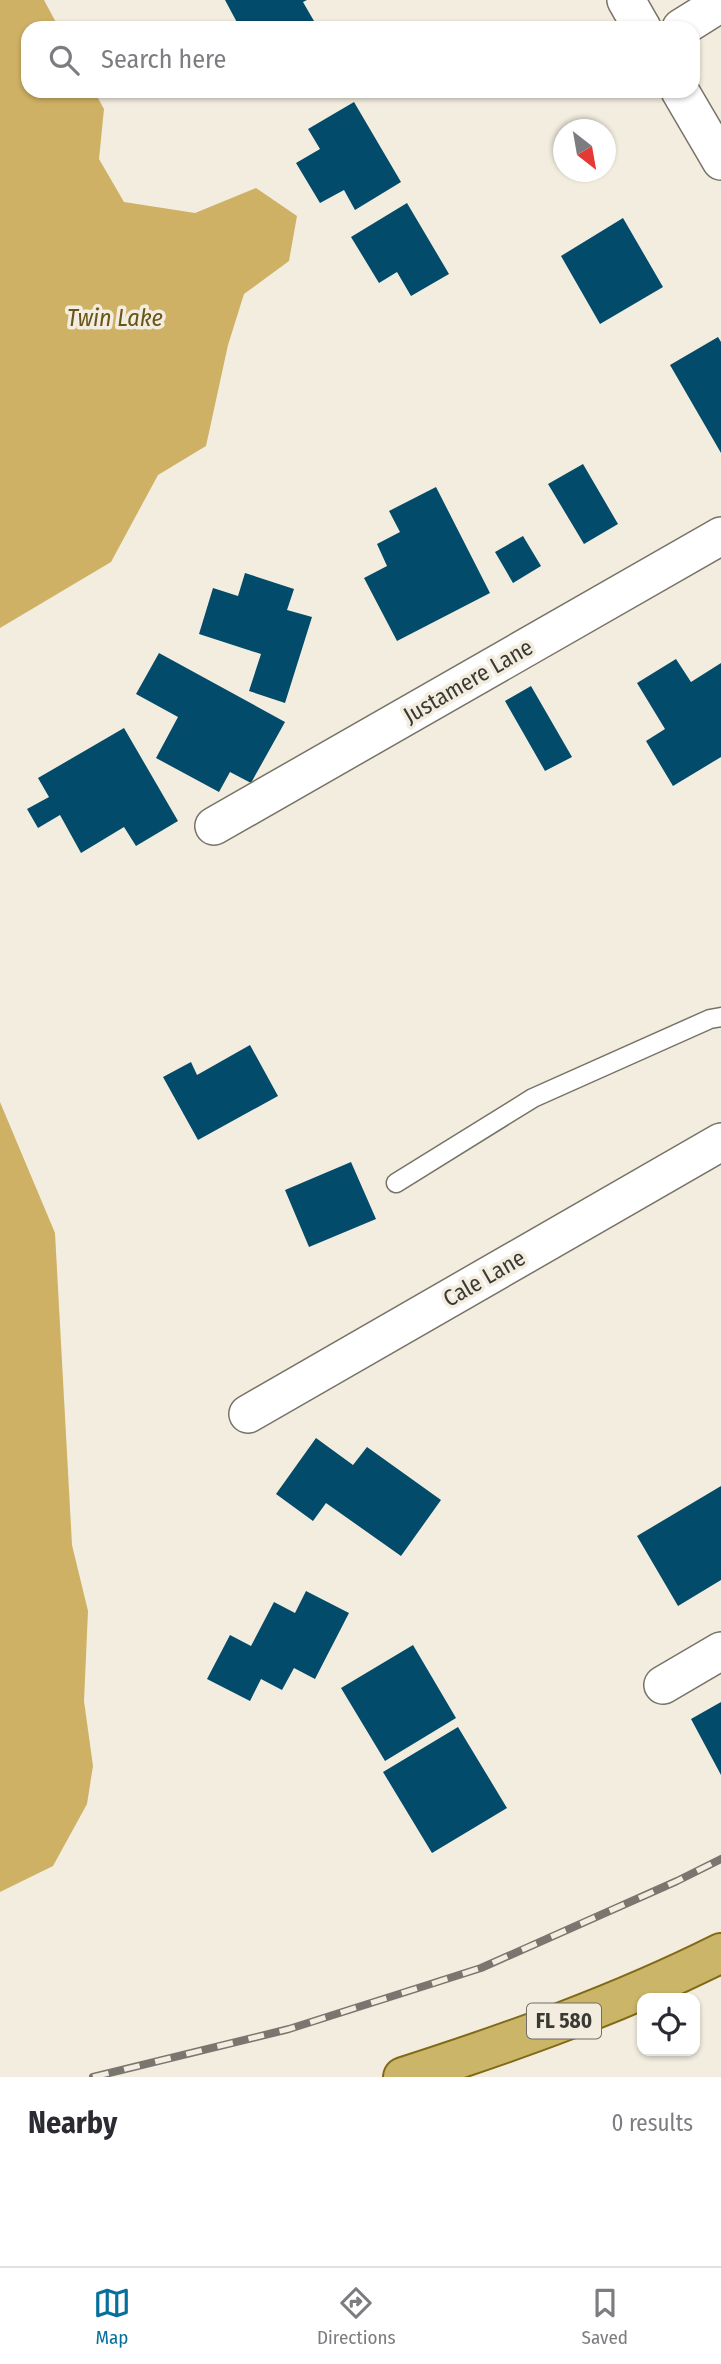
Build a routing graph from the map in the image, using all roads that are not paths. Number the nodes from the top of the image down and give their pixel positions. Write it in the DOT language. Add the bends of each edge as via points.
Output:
graph roads {
  1 [pos="626,0"];
  2 [pos="721,3"];
  3 [pos="638,21"];
  4 [pos="692,21"];
  5 [pos="684,98"];
  6 [pos="721,161"];
  7 [pos="721,536"];
  8 [pos="215,826"];
  9 [pos="721,1017"];
  10 [pos="721,1142"];
  11 [pos="396,1183"];
  12 [pos="248,1414"];
  13 [pos="721,1651"];
  14 [pos="663,1685"];
  15 [pos="721,1953"];
  16 [pos="403,2077"];
  1 -- 3 [label="street"];
  2 -- 4 [label="street"];
  5 -- 6 [label="street"];
  7 -- 8 [label="street, Justamere Lane"];
  9 -- 11 [label="lane" via="533,1098"];
  10 -- 12 [label="street, Cale Lane"];
  13 -- 14 [label="street"];
  15 -- 16 [label="main road, FL 580" via="644,1990"];
}
